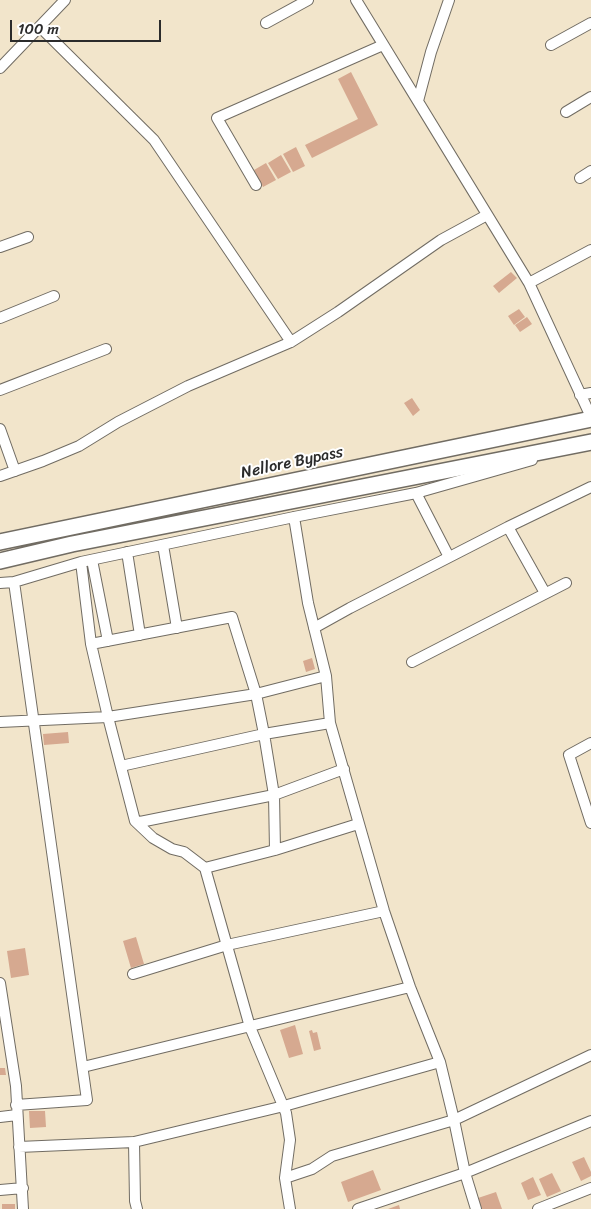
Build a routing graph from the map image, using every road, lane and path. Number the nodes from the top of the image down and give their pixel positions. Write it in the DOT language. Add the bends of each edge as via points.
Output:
graph roads {
  1 [pos="65,0"];
  2 [pos="308,0"];
  3 [pos="356,0"];
  4 [pos="449,0"];
  5 [pos="266,23"];
  6 [pos="591,23"];
  7 [pos="40,27"];
  8 [pos="384,45"];
  9 [pos="551,45"];
  10 [pos="0,68"];
  11 [pos="591,97"];
  12 [pos="418,101"];
  13 [pos="566,112"];
  14 [pos="591,171"];
  15 [pos="580,178"];
  16 [pos="256,185"];
  17 [pos="487,215"];
  18 [pos="28,237"];
  19 [pos="0,247"];
  20 [pos="591,250"];
  21 [pos="529,283"];
  22 [pos="54,296"];
  23 [pos="0,318"];
  24 [pos="291,342"];
  25 [pos="106,349"];
  26 [pos="0,390"];
  27 [pos="591,393"];
  28 [pos="580,395"];
  29 [pos="591,418"];
  30 [pos="0,429"];
  31 [pos="591,442"];
  32 [pos="591,450"];
  33 [pos="15,471"];
  34 [pos="0,476"];
  35 [pos="591,487"];
  36 [pos="416,493"];
  37 [pos="294,517"];
  38 [pos="508,526"];
  39 [pos="0,542"];
  40 [pos="163,544"];
  41 [pos="127,552"];
  42 [pos="449,557"];
  43 [pos="92,560"];
  44 [pos="0,561"];
  45 [pos="80,562"];
  46 [pos="14,582"];
  47 [pos="0,583"];
  48 [pos="566,583"];
  49 [pos="545,594"];
  50 [pos="178,628"];
  51 [pos="314,628"];
  52 [pos="140,635"];
  53 [pos="108,641"];
  54 [pos="91,644"];
  55 [pos="412,662"];
  56 [pos="326,676"];
  57 [pos="256,694"];
  58 [pos="108,717"];
  59 [pos="33,719"];
  60 [pos="0,722"];
  61 [pos="330,723"];
  62 [pos="264,734"];
  63 [pos="591,743"];
  64 [pos="120,766"];
  65 [pos="344,769"];
  66 [pos="274,795"];
  67 [pos="135,821"];
  68 [pos="591,823"];
  69 [pos="358,824"];
  70 [pos="275,850"];
  71 [pos="205,868"];
  72 [pos="384,910"];
  73 [pos="227,945"];
  74 [pos="133,974"];
  75 [pos="0,984"];
  76 [pos="410,987"];
  77 [pos="250,1027"];
  78 [pos="591,1055"];
  79 [pos="440,1062"];
  80 [pos="83,1067"];
  81 [pos="284,1106"];
  82 [pos="16,1110"];
  83 [pos="0,1117"];
  84 [pos="454,1120"];
  85 [pos="591,1121"];
  86 [pos="134,1142"];
  87 [pos="19,1147"];
  88 [pos="465,1173"];
  89 [pos="286,1178"];
  90 [pos="23,1188"];
  91 [pos="591,1188"];
  92 [pos="0,1190"];
  93 [pos="23,1209"];
  94 [pos="137,1209"];
  95 [pos="290,1209"];
  96 [pos="358,1209"];
  97 [pos="476,1209"];
  98 [pos="538,1209"];
  1 -- 7 [label="street"];
  2 -- 5 [label="street"];
  3 -- 8 [label="street"];
  4 -- 12 [label="street"];
  6 -- 9 [label="street"];
  7 -- 10 [label="street"];
  7 -- 24 [label="street" via="154,140"];
  8 -- 12 [label="street"];
  8 -- 16 [label="street" via="217,118"];
  11 -- 13 [label="street"];
  12 -- 17 [label="street"];
  14 -- 15 [label="street"];
  17 -- 21 [label="street"];
  17 -- 24 [label="street" via="441,240"];
  18 -- 19 [label="street"];
  20 -- 21 [label="street"];
  21 -- 28 [label="street"];
  22 -- 23 [label="street"];
  24 -- 33 [label="street" via="188,386 79,446"];
  25 -- 26 [label="street"];
  27 -- 28 [label="street"];
  28 -- 29 [label="street"];
  29 -- 39 [label="highway, Nellore Bypass"];
  30 -- 33 [label="street"];
  31 -- 44 [label="highway"];
  32 -- 36 [label="street" via="564,451"];
  33 -- 34 [label="street"];
  35 -- 38 [label="street"];
  36 -- 37 [label="street"];
  36 -- 42 [label="street"];
  37 -- 40 [label="street"];
  37 -- 51 [label="street"];
  38 -- 42 [label="street"];
  38 -- 49 [label="street"];
  40 -- 41 [label="street"];
  40 -- 50 [label="street"];
  41 -- 43 [label="street"];
  41 -- 52 [label="street"];
  42 -- 51 [label="street"];
  43 -- 45 [label="street"];
  43 -- 53 [label="street"];
  45 -- 46 [label="street"];
  45 -- 54 [label="street"];
  46 -- 47 [label="street"];
  46 -- 59 [label="street"];
  48 -- 49 [label="street"];
  49 -- 55 [label="street"];
  50 -- 52 [label="street"];
  50 -- 57 [label="street" via="232,618"];
  51 -- 56 [label="street"];
  52 -- 53 [label="street"];
  53 -- 54 [label="street"];
  54 -- 58 [label="street"];
  56 -- 57 [label="street"];
  56 -- 61 [label="street"];
  57 -- 58 [label="street"];
  57 -- 62 [label="street"];
  58 -- 59 [label="street"];
  58 -- 64 [label="street"];
  59 -- 60 [label="street"];
  59 -- 80 [label="street"];
  61 -- 62 [label="street"];
  61 -- 65 [label="street"];
  62 -- 64 [label="street"];
  62 -- 66 [label="street"];
  63 -- 68 [label="street" via="568,755"];
  64 -- 67 [label="street"];
  65 -- 66 [label="street"];
  65 -- 69 [label="street"];
  66 -- 67 [label="street"];
  66 -- 70 [label="street"];
  67 -- 71 [label="street" via="153,838 184,852"];
  69 -- 70 [label="street"];
  69 -- 72 [label="street"];
  70 -- 71 [label="street"];
  71 -- 73 [label="street"];
  72 -- 73 [label="street"];
  72 -- 76 [label="street"];
  73 -- 74 [label="street"];
  73 -- 77 [label="street"];
  75 -- 82 [label="street" via="16,1086"];
  76 -- 77 [label="street"];
  76 -- 79 [label="street"];
  77 -- 80 [label="street"];
  77 -- 81 [label="street"];
  78 -- 84 [label="street"];
  79 -- 81 [label="street"];
  79 -- 84 [label="street"];
  80 -- 82 [label="street" via="87,1100"];
  81 -- 86 [label="street"];
  81 -- 89 [label="street" via="290,1140"];
  82 -- 83 [label="street"];
  82 -- 87 [label="street"];
  84 -- 88 [label="street"];
  84 -- 89 [label="street" via="332,1156 312,1169"];
  85 -- 88 [label="street"];
  86 -- 87 [label="street"];
  86 -- 94 [label="street"];
  87 -- 90 [label="street"];
  88 -- 96 [label="street"];
  88 -- 97 [label="street"];
  89 -- 95 [label="street"];
  90 -- 92 [label="street"];
  90 -- 93 [label="street"];
  91 -- 98 [label="street"];
}
